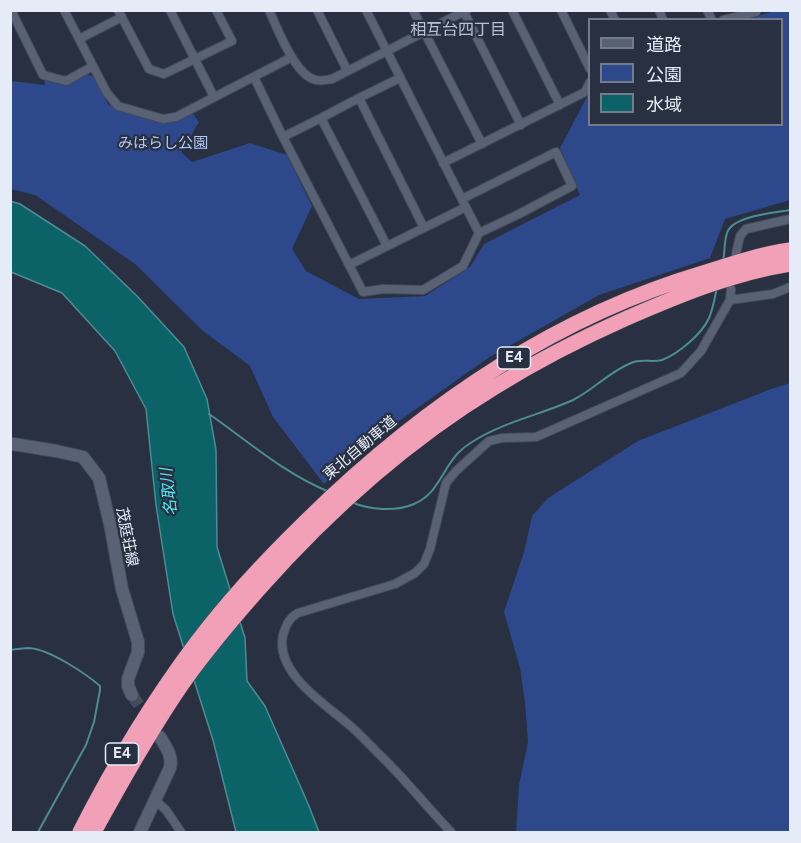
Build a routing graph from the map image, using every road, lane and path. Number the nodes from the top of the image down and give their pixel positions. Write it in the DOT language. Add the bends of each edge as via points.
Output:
graph roads {
  1 [pos="11,10"];
  2 [pos="64,10"];
  3 [pos="170,10"];
  4 [pos="216,10"];
  5 [pos="268,10"];
  6 [pos="317,10"];
  7 [pos="366,10"];
  8 [pos="413,10"];
  9 [pos="512,10"];
  10 [pos="561,10"];
  11 [pos="755,10"];
  12 [pos="464,11"];
  13 [pos="120,14"];
  14 [pos="731,18"];
  15 [pos="424,33"];
  16 [pos="79,39"];
  17 [pos="387,51"];
  18 [pos="292,57"];
  19 [pos="195,59"];
  20 [pos="588,65"];
  21 [pos="93,66"];
  22 [pos="347,70"];
  23 [pos="254,77"];
  24 [pos="400,78"];
  25 [pos="588,86"];
  26 [pos="214,97"];
  27 [pos="360,98"];
  28 [pos="560,105"];
  29 [pos="321,118"];
  30 [pos="521,125"];
  31 [pos="283,137"];
  32 [pos="482,144"];
  33 [pos="443,163"];
  34 [pos="462,198"];
  35 [pos="466,207"];
  36 [pos="790,219"];
  37 [pos="424,228"];
  38 [pos="479,233"];
  39 [pos="387,246"];
  40 [pos="790,250"];
  41 [pos="790,264"];
  42 [pos="350,266"];
  43 [pos="731,272"];
  44 [pos="790,287"];
  45 [pos="730,300"];
  46 [pos="13,444"];
  47 [pos="347,490"];
  48 [pos="169,677"];
  49 [pos="132,695"];
  50 [pos="159,719"];
  51 [pos="160,737"];
  52 [pos="155,800"];
  53 [pos="68,832"];
  54 [pos="80,832"];
  55 [pos="94,832"];
  56 [pos="106,832"];
  57 [pos="140,832"];
  58 [pos="181,832"];
  59 [pos="451,832"];
  1 -- 21 [label="street" via="43,75 66,81"];
  2 -- 16 [label="street"];
  3 -- 19 [label="street"];
  4 -- 19 [label="street" via="232,41"];
  5 -- 18 [label="street"];
  6 -- 22 [label="street"];
  7 -- 17 [label="street"];
  8 -- 15 [label="street"];
  9 -- 28 [label="street"];
  10 -- 20 [label="street"];
  11 -- 14 [label="street"];
  12 -- 15 [label="street"];
  12 -- 30 [label="street"];
  13 -- 16 [label="street"];
  13 -- 19 [label="street" via="149,69 164,74"];
  15 -- 17 [label="street"];
  15 -- 32 [label="street"];
  16 -- 21 [label="street"];
  17 -- 22 [label="street"];
  17 -- 24 [label="street"];
  18 -- 22 [label="street" via="315,80 332,79"];
  18 -- 23 [label="street"];
  19 -- 26 [label="street"];
  21 -- 26 [label="street" via="118,106 163,119 176,117"];
  23 -- 26 [label="street"];
  23 -- 31 [label="street"];
  24 -- 27 [label="street"];
  24 -- 33 [label="street"];
  25 -- 28 [label="street" via="585,92"];
  27 -- 29 [label="street"];
  27 -- 37 [label="street"];
  28 -- 30 [label="street"];
  29 -- 31 [label="street"];
  29 -- 39 [label="street"];
  30 -- 32 [label="street"];
  31 -- 42 [label="street"];
  32 -- 33 [label="street"];
  33 -- 34 [label="street"];
  34 -- 35 [label="street"];
  34 -- 38 [label="street" via="556,152 572,186"];
  35 -- 37 [label="street"];
  35 -- 38 [label="street"];
  36 -- 43 [label="street" via="746,230"];
  37 -- 39 [label="street"];
  38 -- 42 [label="street" via="464,266 423,290 363,292"];
  39 -- 42 [label="street"];
  40 -- 43 [label="highway, 東北自動車道 / E4"];
  41 -- 43 [label="highway, 東北自動車道 / E4"];
  43 -- 45 [label="street"];
  43 -- 47 [label="highway, 東北自動車道 / E4" via="640,293 560,331 442,404 394,441"];
  44 -- 45 [label="street" via="773,294"];
  45 -- 59 [label="street" via="701,351 681,373 536,437 489,441 446,483 430,549 415,573 395,584 298,613 287,623 283,648 296,676 382,756"];
  46 -- 49 [label="street, 茂庭荘線" via="83,457 99,478 122,589 138,642 128,679"];
  47 -- 48 [label="highway, 東北自動車道 / E4" via="258,569"];
  47 -- 50 [label="highway, 東北自動車道 / E4" via="212,645"];
  48 -- 53 [label="highway" via="133,726"];
  48 -- 54 [label="highway, 東北自動車道 / E4"];
  50 -- 55 [label="highway, 東北自動車道 / E4"];
  50 -- 56 [label="highway"];
  51 -- 52 [label="street" via="171,762"];
  52 -- 57 [label="street"];
  52 -- 58 [label="street"];
}
